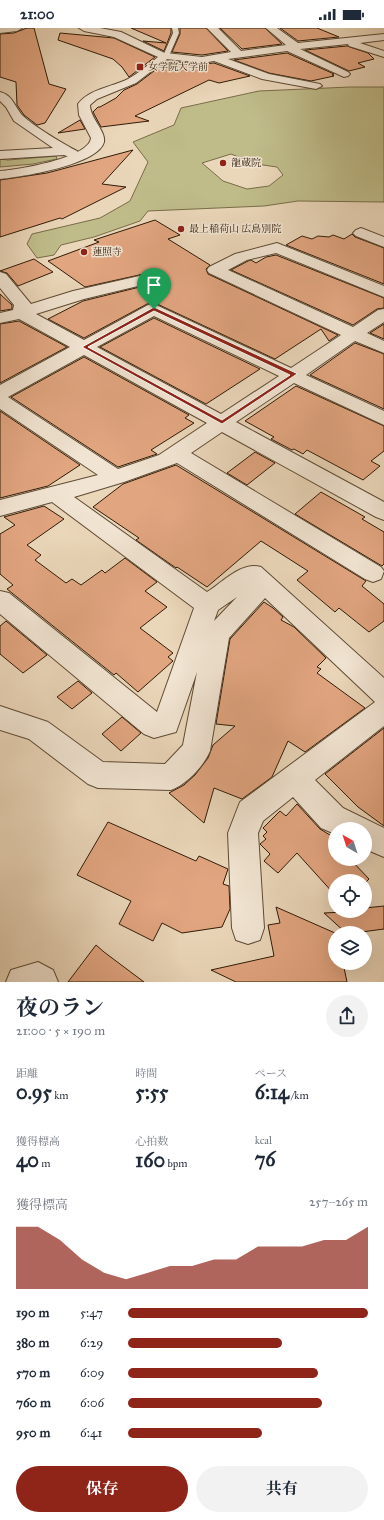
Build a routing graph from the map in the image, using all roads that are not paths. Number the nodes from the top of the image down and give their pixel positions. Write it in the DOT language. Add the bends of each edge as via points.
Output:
graph roads {
  1 [pos="17,28"];
  2 [pos="84,28"];
  3 [pos="175,28"];
  4 [pos="212,28"];
  5 [pos="271,28"];
  6 [pos="0,30"];
  7 [pos="384,37"];
  8 [pos="342,38"];
  9 [pos="292,47"];
  10 [pos="384,54"];
  11 [pos="240,55"];
  12 [pos="166,56"];
  13 [pos="218,59"];
  14 [pos="344,74"];
  15 [pos="316,86"];
  16 [pos="0,95"];
  17 [pos="66,151"];
  18 [pos="0,155"];
  19 [pos="78,157"];
  20 [pos="0,175"];
  21 [pos="360,233"];
  22 [pos="384,242"];
  23 [pos="0,277"];
  24 [pos="157,277"];
  25 [pos="384,292"];
  26 [pos="21,312"];
  27 [pos="384,314"];
  28 [pos="0,318"];
  29 [pos="354,334"];
  30 [pos="84,347"];
  31 [pos="384,348"];
  32 [pos="294,374"];
  33 [pos="0,394"];
  34 [pos="0,400"];
  35 [pos="384,419"];
  36 [pos="222,422"];
  37 [pos="176,453"];
  38 [pos="116,477"];
  39 [pos="56,494"];
  40 [pos="0,508"];
  41 [pos="384,512"];
  42 [pos="372,573"];
  43 [pos="264,583"];
  44 [pos="0,600"];
  45 [pos="207,605"];
  46 [pos="384,694"];
  47 [pos="384,710"];
  48 [pos="0,718"];
  49 [pos="294,779"];
  50 [pos="341,822"];
  51 [pos="372,837"];
  52 [pos="384,843"];
  53 [pos="248,928"];
  54 [pos="23,982"];
  55 [pos="41,982"];
  1 -- 6 [label="street"];
  2 -- 12 [label="street" via="117,34"];
  3 -- 12 [label="lane" via="176,33"];
  4 -- 11 [label="street"];
  5 -- 9 [label="street"];
  7 -- 8 [label="street"];
  8 -- 9 [label="street"];
  8 -- 10 [label="street"];
  9 -- 11 [label="street"];
  9 -- 14 [label="street"];
  11 -- 13 [label="street"];
  12 -- 13 [label="street"];
  12 -- 19 [label="street" via="132,81 93,97 84,104 82,111 97,137 97,144 90,152"];
  13 -- 15 [label="street" via="266,76"];
  16 -- 17 [label="street" via="11,105 18,118"];
  17 -- 18 [label="street"];
  17 -- 19 [label="street"];
  19 -- 20 [label="street" via="14,174"];
  21 -- 22 [label="street"];
  23 -- 26 [label="street" via="22,305"];
  24 -- 26 [label="street" via="79,295"];
  25 -- 29 [label="street" via="277,248 241,257 215,270"];
  26 -- 28 [label="street"];
  26 -- 30 [label="street"];
  27 -- 29 [label="street"];
  29 -- 31 [label="street"];
  29 -- 32 [label="street"];
  30 -- 32 [label="street" via="154,309"];
  30 -- 33 [label="street"];
  30 -- 36 [label="street"];
  32 -- 35 [label="street"];
  32 -- 36 [label="street"];
  34 -- 38 [label="street"];
  36 -- 37 [label="street"];
  36 -- 41 [label="street"];
  37 -- 38 [label="street" via="166,460"];
  37 -- 42 [label="street"];
  38 -- 39 [label="street"];
  39 -- 40 [label="street"];
  39 -- 45 [label="street"];
  43 -- 45 [label="street" via="253,573"];
  43 -- 46 [label="street"];
  43 -- 48 [label="street" via="217,634 196,751 171,777 98,775 38,730"];
  44 -- 45 [label="street" via="154,726 166,724"];
  47 -- 49 [label="street"];
  49 -- 50 [label="street" via="332,818"];
  49 -- 53 [label="street" via="251,812 243,833"];
  51 -- 52 [label="street"];
  54 -- 55 [label="street" via="38,979"];
}
